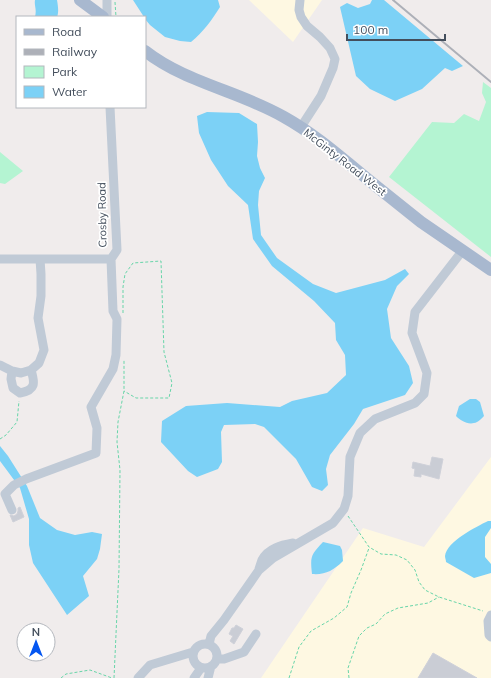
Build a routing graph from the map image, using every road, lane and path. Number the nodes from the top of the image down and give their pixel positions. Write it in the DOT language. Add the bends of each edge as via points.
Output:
graph roads {
  1 [pos="80,0"];
  2 [pos="107,0"];
  3 [pos="115,0"];
  4 [pos="300,0"];
  5 [pos="101,16"];
  6 [pos="107,16"];
  7 [pos="116,16"];
  8 [pos="146,52"];
  9 [pos="110,108"];
  10 [pos="301,127"];
  11 [pos="463,250"];
  12 [pos="0,259"];
  13 [pos="40,259"];
  14 [pos="111,259"];
  15 [pos="491,270"];
  16 [pos="123,319"];
  17 [pos="124,359"];
  18 [pos="0,365"];
  19 [pos="31,370"];
  20 [pos="12,371"];
  21 [pos="124,391"];
  22 [pos="20,393"];
  23 [pos="0,440"];
  24 [pos="344,509"];
  25 [pos="12,510"];
  26 [pos="369,547"];
  27 [pos="439,597"];
  28 [pos="489,614"];
  29 [pos="256,634"];
  30 [pos="491,637"];
  31 [pos="209,644"];
  32 [pos="193,652"];
  33 [pos="217,658"];
  34 [pos="207,671"];
  35 [pos="61,678"];
  36 [pos="113,678"];
  37 [pos="138,678"];
  38 [pos="194,678"];
  39 [pos="289,678"];
  40 [pos="349,678"];
  1 -- 5 [label="main road"];
  2 -- 6 [label="street"];
  3 -- 7 [label="path"];
  4 -- 10 [label="street" via="298,10 301,17 330,48 335,59 321,96"];
  8 -- 10 [label="main road, McGinty Road West" via="186,76 259,104"];
  9 -- 14 [label="street, Crosby Road" via="117,250"];
  10 -- 11 [label="main road, McGinty Road West" via="420,221"];
  11 -- 15 [label="main road, McGinty Road West"];
  11 -- 24 [label="street" via="415,312 412,333 427,373 424,394 415,403 375,419 360,433 350,457 348,496"];
  12 -- 13 [label="street, Crosby Road"];
  13 -- 14 [label="street, Crosby Road"];
  13 -- 19 [label="street" via="41,296 38,318 44,350 39,363"];
  14 -- 25 [label="street" via="113,311 117,319 116,355 113,369 91,407 97,428 96,453 26,478 14,486 5,494"];
  16 -- 21 [label="path" via="125,274 133,263 161,261 164,352 172,383 169,398 136,398"];
  17 -- 21 [label="path"];
  18 -- 20 [label="street"];
  19 -- 20 [label="street" via="22,373"];
  19 -- 22 [label="street" via="33,386 28,391"];
  20 -- 22 [label="street" via="13,388"];
  21 -- 36 [label="path" via="118,422 119,569"];
  22 -- 23 [label="path" via="17,422"];
  24 -- 26 [label="path"];
  24 -- 31 [label="street" via="333,523 273,558 259,570 211,636"];
  26 -- 27 [label="path" via="381,554 396,555 407,560 425,590"];
  26 -- 39 [label="path" via="347,607 334,618 310,631 299,647"];
  27 -- 28 [label="path"];
  27 -- 40 [label="path" via="428,603 398,608 385,614 376,624 367,628 359,636 348,668"];
  28 -- 30 [label="street"];
  29 -- 33 [label="street" via="244,652 224,659"];
  31 -- 32 [label="street" via="199,645"];
  31 -- 33 [label="street" via="215,650"];
  32 -- 34 [label="street" via="194,662"];
  32 -- 37 [label="street" via="150,665"];
  33 -- 34 [label="street"];
  34 -- 38 [label="street"];
  35 -- 36 [label="path" via="66,674 90,670"];
}
